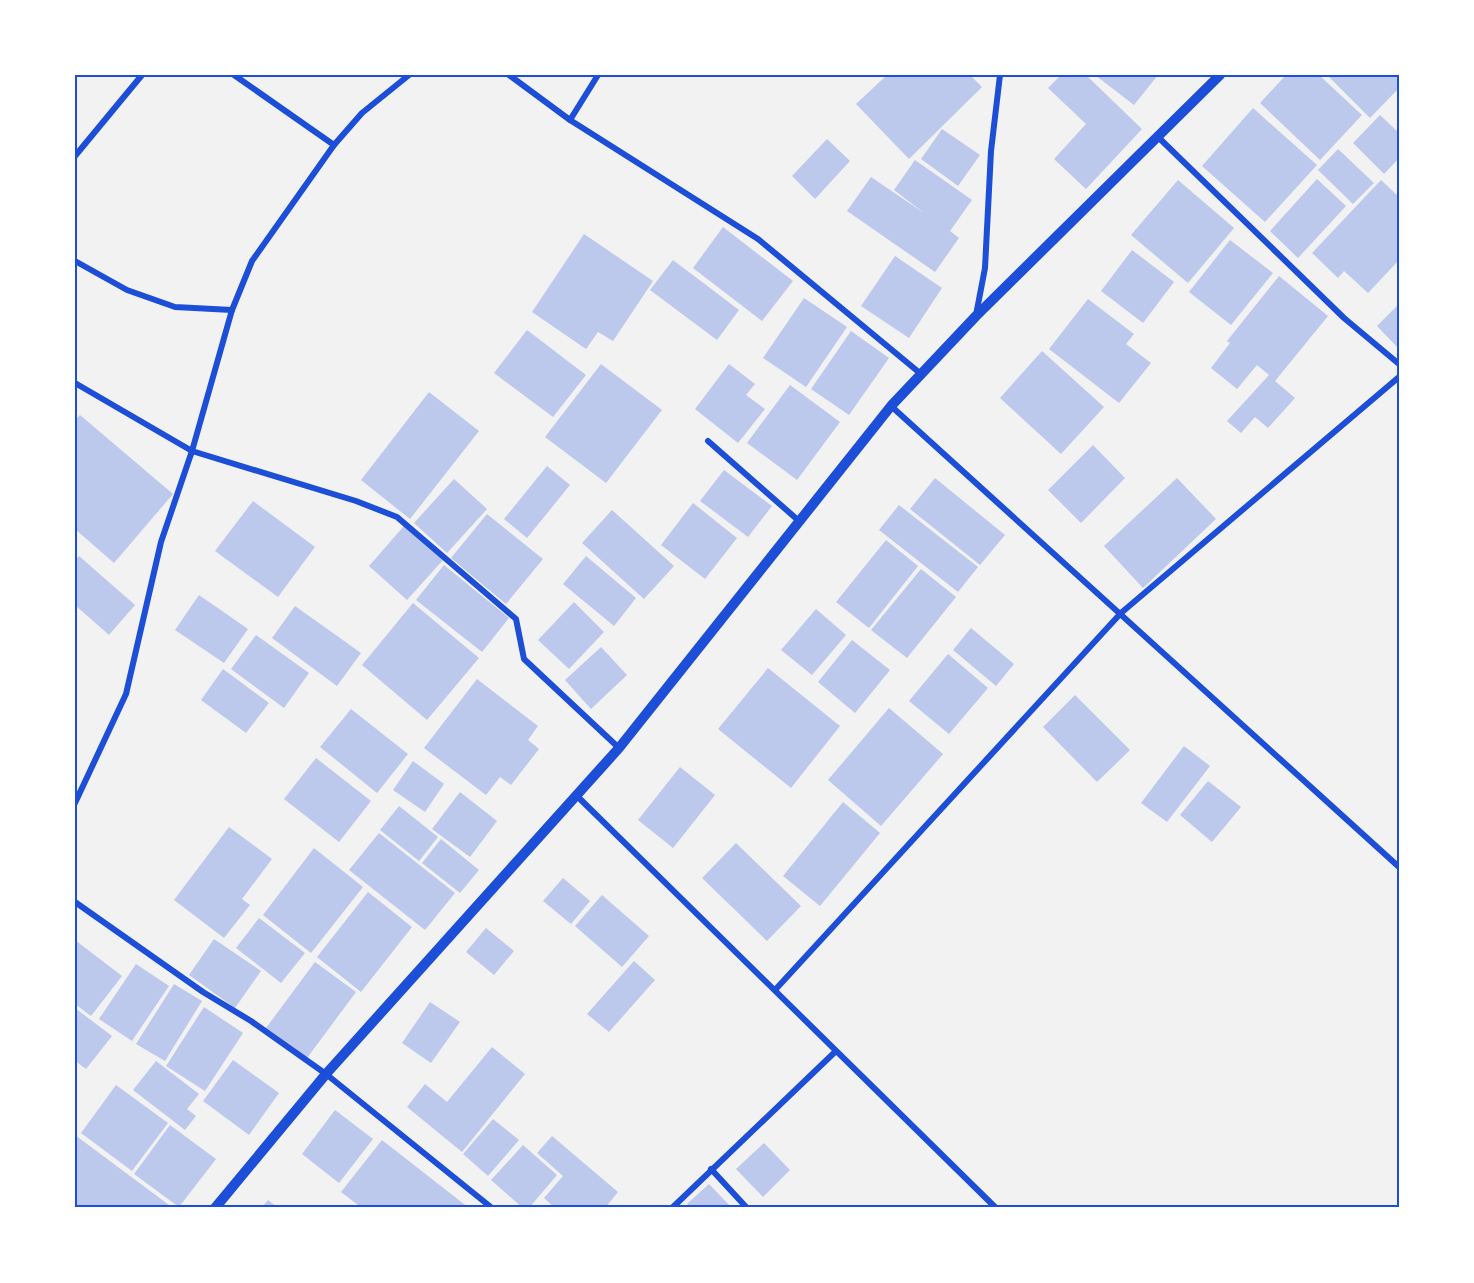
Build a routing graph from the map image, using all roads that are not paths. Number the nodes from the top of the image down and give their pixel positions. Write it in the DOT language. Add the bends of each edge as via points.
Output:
graph roads {
  1 [pos="142,75"];
  2 [pos="234,75"];
  3 [pos="409,75"];
  4 [pos="509,75"];
  5 [pos="598,75"];
  6 [pos="1000,75"];
  7 [pos="1220,75"];
  8 [pos="570,120"];
  9 [pos="1157,136"];
  10 [pos="334,146"];
  11 [pos="75,156"];
  12 [pos="75,261"];
  13 [pos="232,310"];
  14 [pos="976,316"];
  15 [pos="1399,364"];
  16 [pos="921,374"];
  17 [pos="1399,377"];
  18 [pos="75,383"];
  19 [pos="891,406"];
  20 [pos="708,441"];
  21 [pos="192,451"];
  22 [pos="799,520"];
  23 [pos="1121,613"];
  24 [pos="619,748"];
  25 [pos="577,796"];
  26 [pos="75,803"];
  27 [pos="1399,867"];
  28 [pos="75,902"];
  29 [pos="775,990"];
  30 [pos="836,1051"];
  31 [pos="326,1074"];
  32 [pos="711,1169"];
  33 [pos="216,1208"];
  34 [pos="492,1208"];
  35 [pos="672,1208"];
  36 [pos="747,1208"];
  37 [pos="996,1208"];
  1 -- 11 [label="street"];
  2 -- 10 [label="street"];
  3 -- 10 [label="street" via="362,113"];
  4 -- 8 [label="street"];
  5 -- 8 [label="street"];
  6 -- 14 [label="street" via="991,151 985,268"];
  7 -- 9 [label="street"];
  8 -- 16 [label="street" via="758,239"];
  9 -- 14 [label="street"];
  9 -- 15 [label="street" via="1344,318"];
  10 -- 13 [label="street" via="252,261"];
  12 -- 13 [label="street" via="127,290 175,307"];
  13 -- 21 [label="street"];
  14 -- 16 [label="street"];
  16 -- 19 [label="street"];
  17 -- 23 [label="street"];
  18 -- 21 [label="street"];
  19 -- 22 [label="street"];
  19 -- 23 [label="street"];
  20 -- 22 [label="street"];
  21 -- 24 [label="street" via="356,501 397,518 516,619 524,659"];
  21 -- 26 [label="street" via="161,542 126,694"];
  22 -- 24 [label="street"];
  23 -- 27 [label="street"];
  23 -- 29 [label="street"];
  24 -- 25 [label="street"];
  25 -- 29 [label="street"];
  25 -- 31 [label="street"];
  28 -- 31 [label="street"];
  29 -- 30 [label="street"];
  30 -- 32 [label="street"];
  30 -- 37 [label="street"];
  31 -- 33 [label="street"];
  31 -- 34 [label="street"];
  32 -- 35 [label="street"];
  32 -- 36 [label="street"];
}
